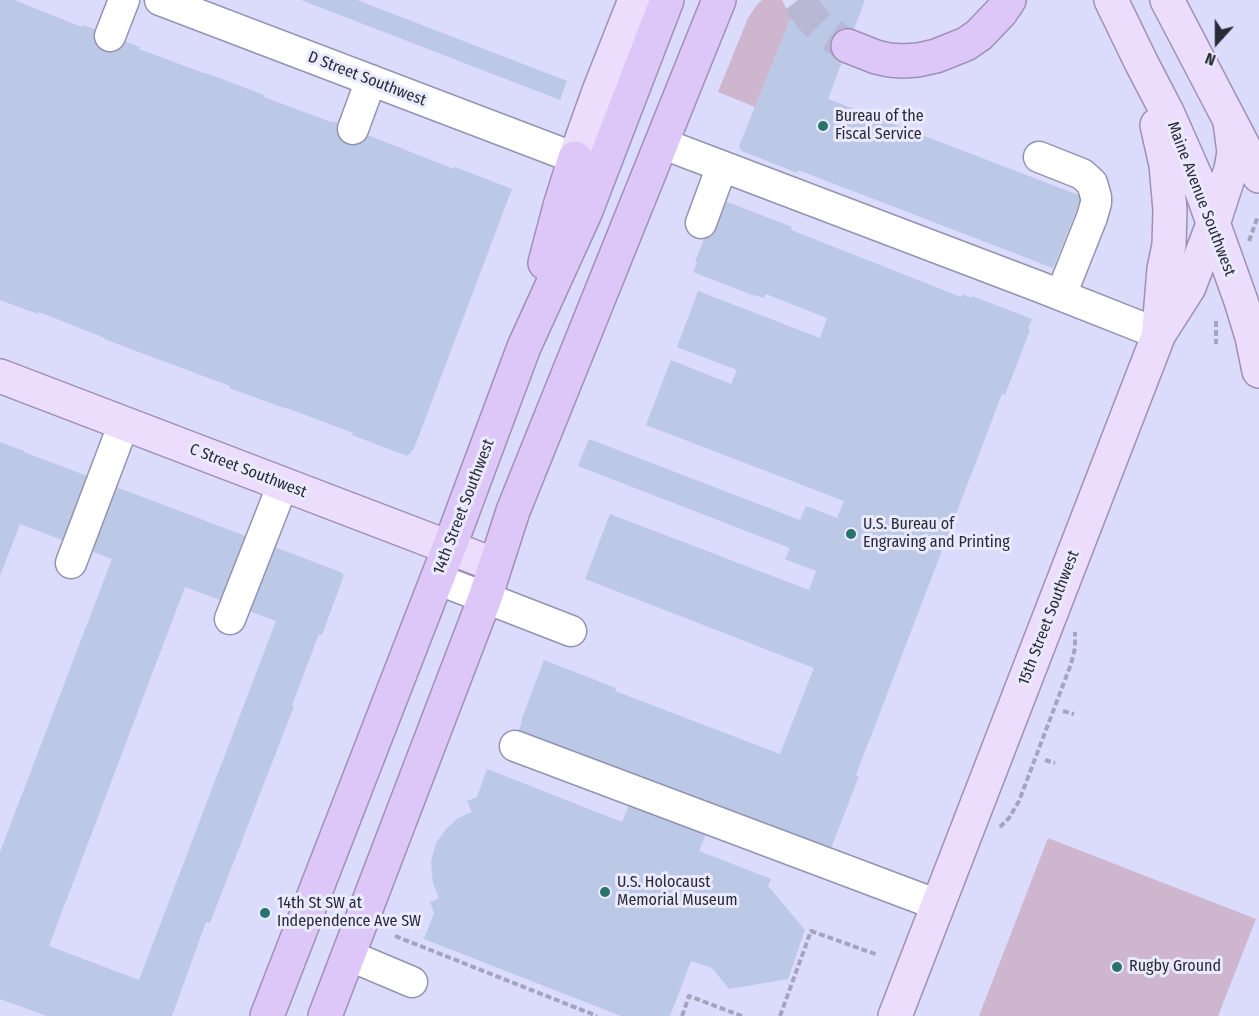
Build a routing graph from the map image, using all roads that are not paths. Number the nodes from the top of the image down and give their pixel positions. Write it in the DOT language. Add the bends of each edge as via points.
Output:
graph roads {
  1 [pos="124,0"];
  2 [pos="160,0"];
  3 [pos="635,0"];
  4 [pos="667,0"];
  5 [pos="719,0"];
  6 [pos="1009,0"];
  7 [pos="1111,0"];
  8 [pos="1167,0"];
  9 [pos="1177,0"];
  10 [pos="110,36"];
  11 [pos="1189,42"];
  12 [pos="848,46"];
  13 [pos="1141,62"];
  14 [pos="371,80"];
  15 [pos="1230,122"];
  16 [pos="353,129"];
  17 [pos="661,143"];
  18 [pos="1039,157"];
  19 [pos="575,158"];
  20 [pos="722,166"];
  21 [pos="1259,176"];
  22 [pos="701,223"];
  23 [pos="1213,224"];
  24 [pos="1061,296"];
  25 [pos="1159,334"];
  26 [pos="524,347"];
  27 [pos="1259,371"];
  28 [pos="0,376"];
  29 [pos="124,423"];
  30 [pos="282,484"];
  31 [pos="449,548"];
  32 [pos="71,563"];
  33 [pos="495,565"];
  34 [pos="437,579"];
  35 [pos="485,598"];
  36 [pos="230,619"];
  37 [pos="571,631"];
  38 [pos="514,746"];
  39 [pos="938,905"];
  40 [pos="348,955"];
  41 [pos="412,982"];
  42 [pos="267,1016"];
  43 [pos="325,1016"];
  44 [pos="895,1016"];
  1 -- 10 [label="street"];
  2 -- 14 [label="street, D Street Southwest"];
  3 -- 19 [label="main road"];
  4 -- 26 [label="highway, 14th Street Southwest" via="585,213"];
  5 -- 17 [label="highway"];
  6 -- 12 [label="highway" via="979,35 936,56 889,60"];
  7 -- 13 [label="main road, Maine Avenue Southwest"];
  8 -- 11 [label="main road"];
  9 -- 11 [label="main road"];
  11 -- 15 [label="main road"];
  13 -- 23 [label="main road, Maine Avenue Southwest" via="1172,123"];
  13 -- 25 [label="main road" via="1166,165 1170,210"];
  14 -- 16 [label="street"];
  14 -- 19 [label="street, D Street Southwest"];
  15 -- 21 [label="main road"];
  15 -- 23 [label="main road, 15th Street Southwest" via="1234,152"];
  17 -- 20 [label="street"];
  17 -- 33 [label="highway" via="513,511"];
  18 -- 24 [label="street" via="1082,174 1092,183 1096,197 1095,209"];
  19 -- 26 [label="highway"];
  20 -- 22 [label="street"];
  20 -- 24 [label="street"];
  23 -- 25 [label="main road, 15th Street Southwest" via="1189,287"];
  23 -- 27 [label="main road, Maine Avenue Southwest" via="1241,301"];
  24 -- 25 [label="street"];
  25 -- 39 [label="main road, 15th Street Southwest"];
  26 -- 31 [label="highway, 14th Street Southwest"];
  28 -- 29 [label="main road, C Street Southwest"];
  29 -- 30 [label="main road, C Street Southwest"];
  29 -- 32 [label="street"];
  30 -- 31 [label="main road, C Street Southwest"];
  30 -- 36 [label="street"];
  31 -- 33 [label="main road, C Street Southwest"];
  31 -- 34 [label="highway, 14th Street Southwest"];
  33 -- 35 [label="highway"];
  34 -- 35 [label="street"];
  34 -- 42 [label="highway, 14th Street Southwest"];
  35 -- 37 [label="street"];
  35 -- 40 [label="highway"];
  38 -- 39 [label="street"];
  39 -- 44 [label="main road, 15th Street Southwest"];
  40 -- 41 [label="street"];
  40 -- 43 [label="highway"];
}
